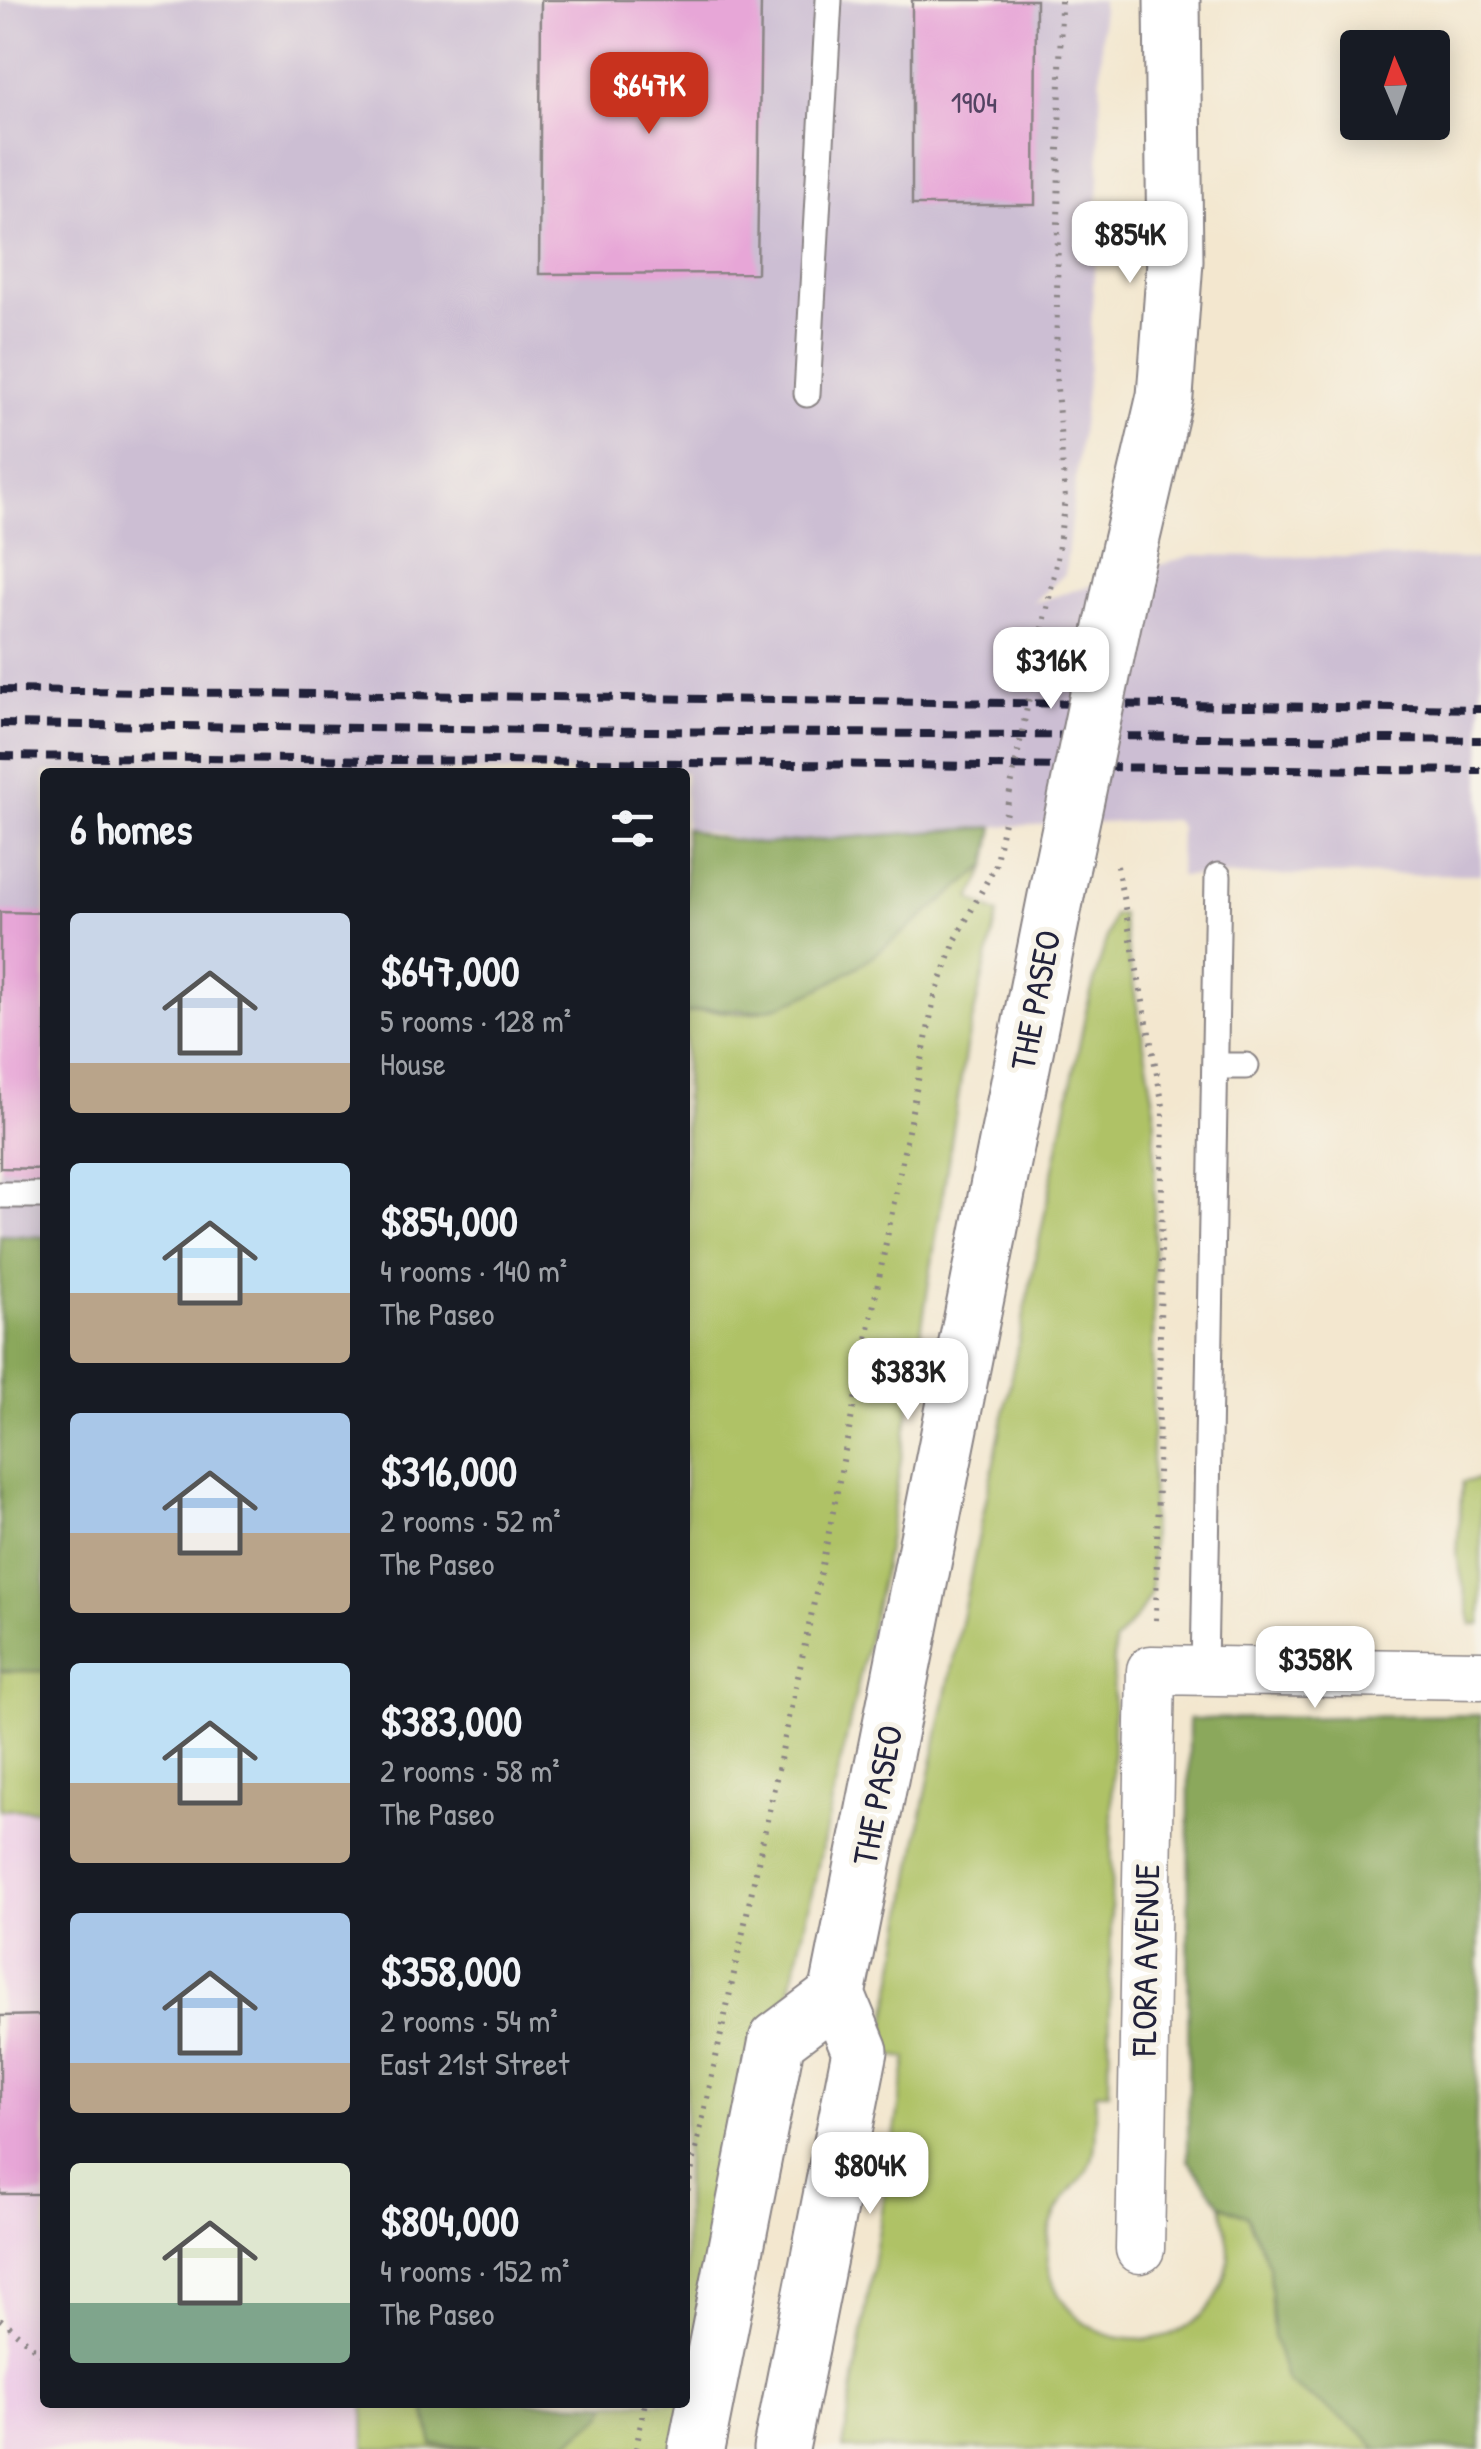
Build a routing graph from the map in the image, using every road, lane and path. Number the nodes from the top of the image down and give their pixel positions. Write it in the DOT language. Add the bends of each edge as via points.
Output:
graph roads {
  1 [pos="829,0"];
  2 [pos="1061,0"];
  3 [pos="1172,0"];
  4 [pos="807,394"];
  5 [pos="1117,866"];
  6 [pos="1218,876"];
  7 [pos="1215,1066"];
  8 [pos="1246,1066"];
  9 [pos="0,1195"];
  10 [pos="40,1196"];
  11 [pos="1151,1670"];
  12 [pos="1204,1671"];
  13 [pos="1481,1676"];
  14 [pos="837,1996"];
  15 [pos="690,2178"];
  16 [pos="1140,2249"];
  17 [pos="0,2319"];
  18 [pos="40,2354"];
  19 [pos="644,2408"];
  20 [pos="636,2449"];
  21 [pos="696,2449"];
  22 [pos="780,2449"];
  1 -- 4 [label="lane"];
  2 -- 15 [label="path, bridge" via="1056,374 1065,499 1057,559 995,866 934,998 827,1542"];
  3 -- 14 [label="main road, THE PASEO, bridge" via="1174,261 1166,396 1062,866"];
  5 -- 11 [label="path" via="1162,1106"];
  6 -- 7 [label="lane"];
  7 -- 8 [label="lane"];
  7 -- 12 [label="lane"];
  9 -- 10 [label="lane"];
  11 -- 12 [label="street"];
  11 -- 16 [label="street, FLORA AVENUE"];
  12 -- 13 [label="street"];
  14 -- 21 [label="main road" via="777,2040"];
  14 -- 22 [label="main road" via="860,2051"];
  17 -- 18 [label="path"];
  19 -- 20 [label="path"];
}
